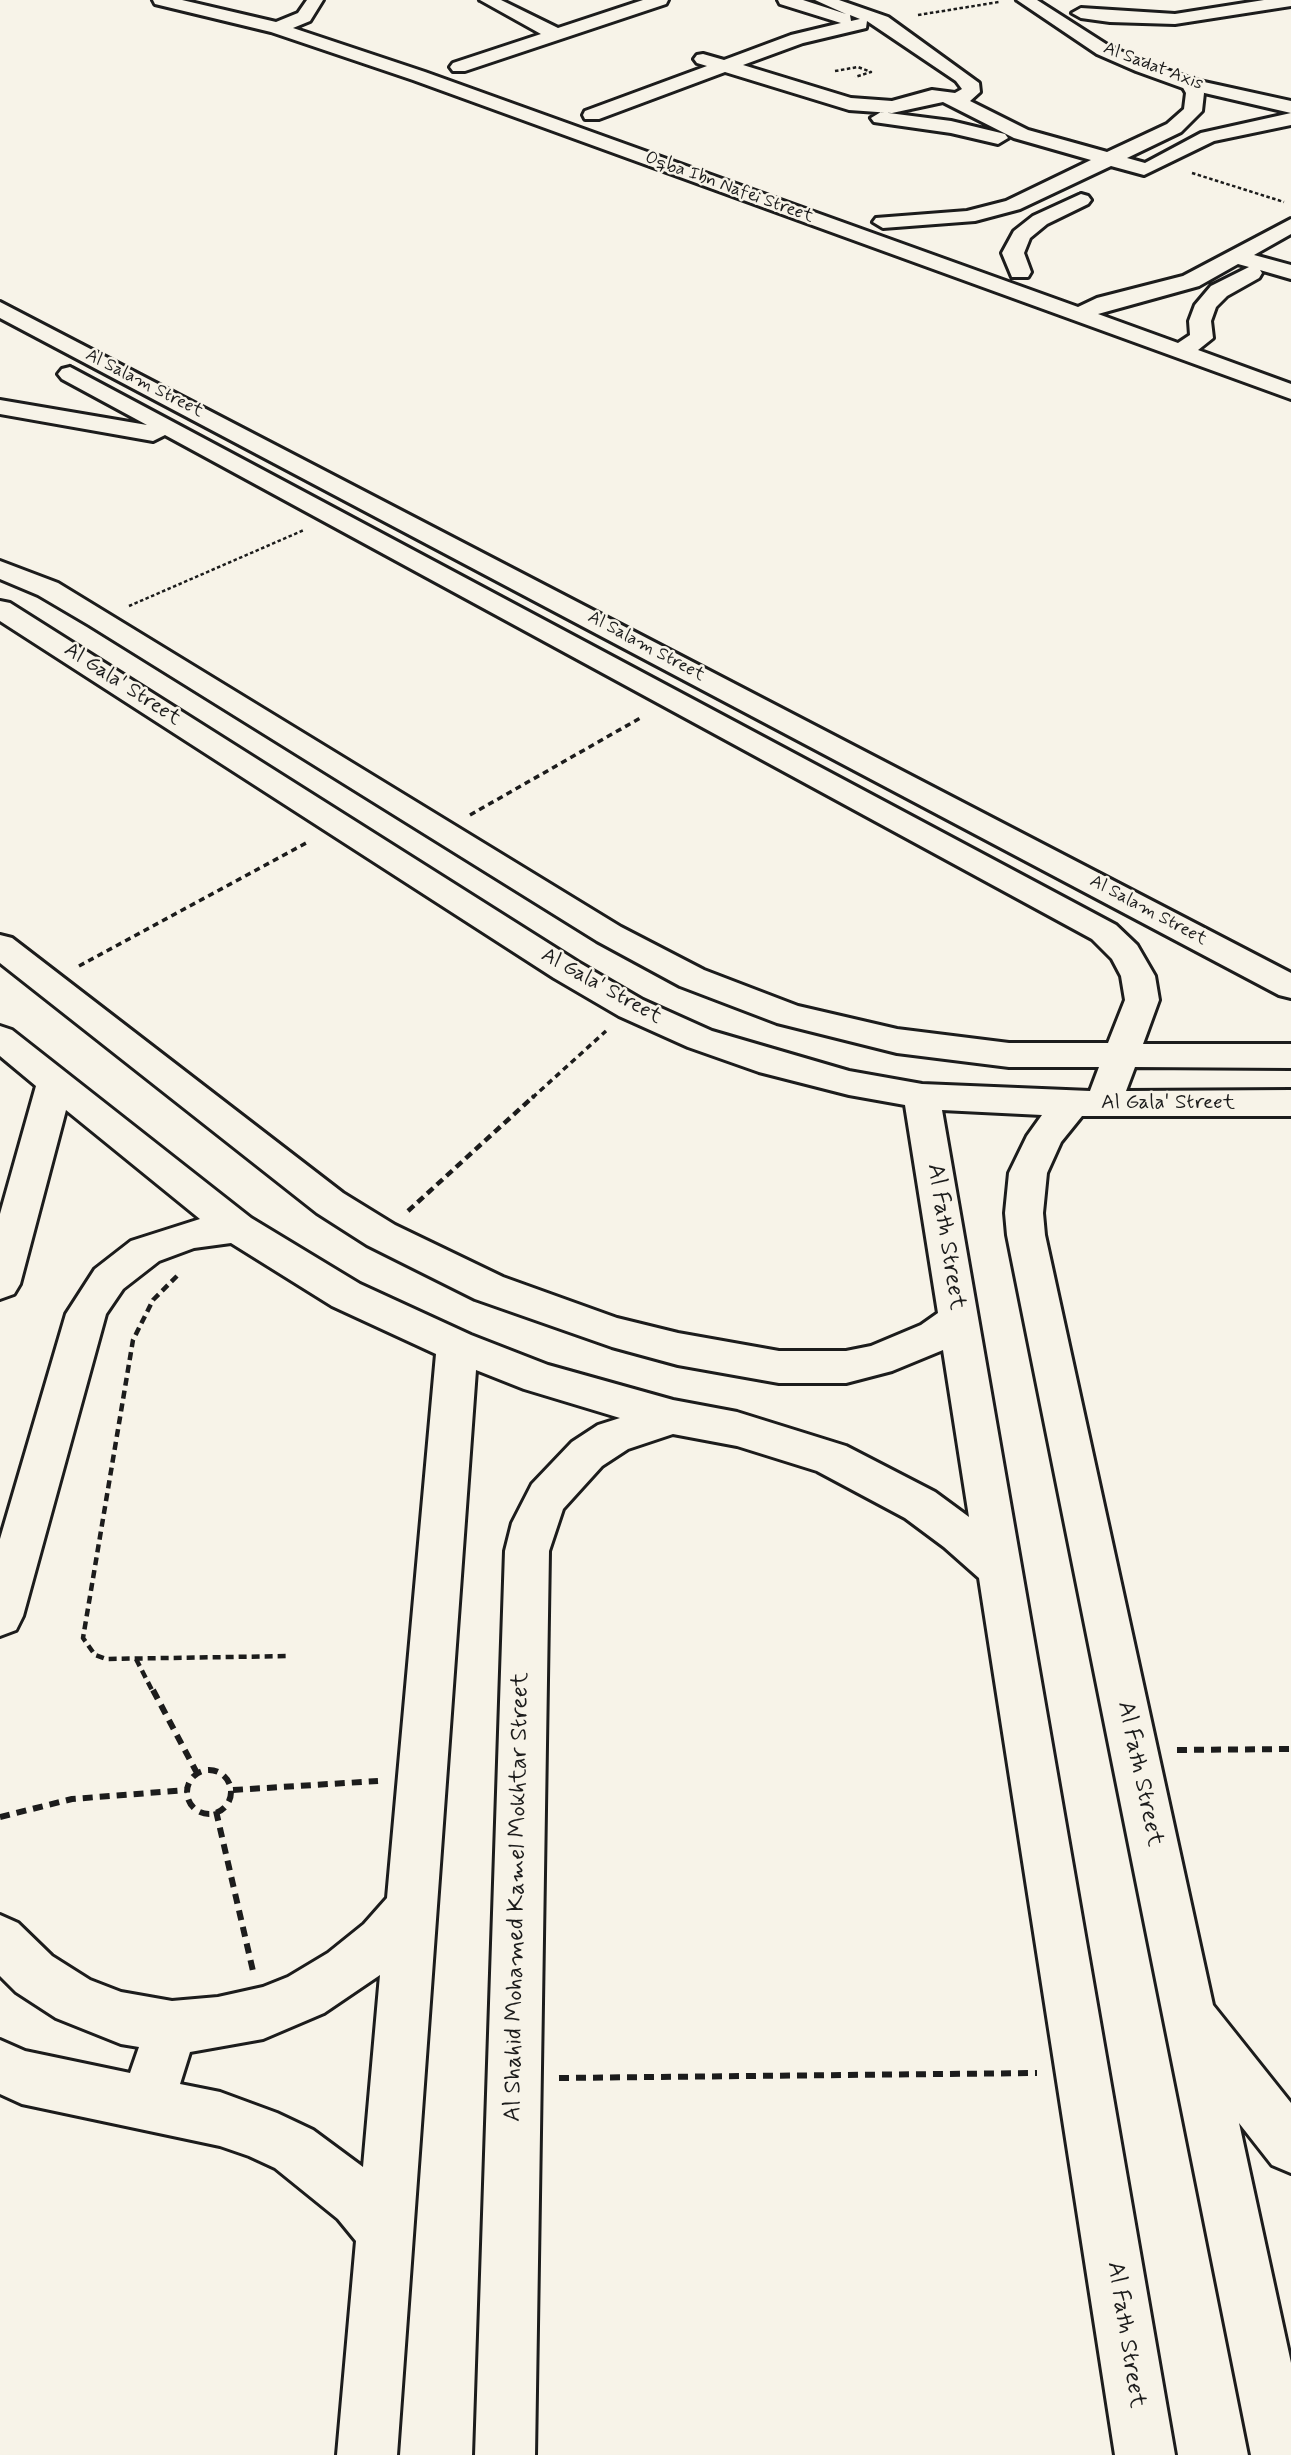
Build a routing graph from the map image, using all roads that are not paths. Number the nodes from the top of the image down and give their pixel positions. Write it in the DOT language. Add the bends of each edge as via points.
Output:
graph roads {
  1 [pos="161,0"];
  2 [pos="230,0"];
  3 [pos="488,0"];
  4 [pos="520,0"];
  5 [pos="618,0"];
  6 [pos="660,0"];
  7 [pos="786,0"];
  8 [pos="1025,0"];
  9 [pos="1055,0"];
  10 [pos="1291,1"];
  11 [pos="815,3"];
  12 [pos="540,6"];
  13 [pos="309,9"];
  14 [pos="1081,13"];
  15 [pos="1175,19"];
  16 [pos="860,24"];
  17 [pos="538,27"];
  18 [pos="277,28"];
  19 [pos="558,34"];
  20 [pos="1118,34"];
  21 [pos="377,40"];
  22 [pos="725,66"];
  23 [pos="459,67"];
  24 [pos="702,67"];
  25 [pos="484,76"];
  26 [pos="1190,83"];
  27 [pos="1291,92"];
  28 [pos="948,98"];
  29 [pos="1291,107"];
  30 [pos="891,112"];
  31 [pos="592,115"];
  32 [pos="1291,119"];
  33 [pos="617,124"];
  34 [pos="1111,158"];
  35 [pos="1151,165"];
  36 [pos="1080,173"];
  37 [pos="1120,180"];
  38 [pos="1096,192"];
  39 [pos="1291,225"];
  40 [pos="933,240"];
  41 [pos="1260,254"];
  42 [pos="1289,258"];
  43 [pos="995,263"];
  44 [pos="1020,272"];
  45 [pos="1044,281"];
  46 [pos="1105,303"];
  47 [pos="1080,305"];
  48 [pos="0,309"];
  49 [pos="0,337"];
  50 [pos="1202,338"];
  51 [pos="1180,352"];
  52 [pos="1291,371"];
  53 [pos="1291,392"];
  54 [pos="0,407"];
  55 [pos="256,442"];
  56 [pos="222,456"];
  57 [pos="8,579"];
  58 [pos="0,609"];
  59 [pos="0,639"];
  60 [pos="54,641"];
  61 [pos="0,946"];
  62 [pos="1291,987"];
  63 [pos="0,1038"];
  64 [pos="1123,1056"];
  65 [pos="1291,1056"];
  66 [pos="55,1082"];
  67 [pos="922,1096"];
  68 [pos="1291,1103"];
  69 [pos="1087,1104"];
  70 [pos="237,1228"];
  71 [pos="0,1284"];
  72 [pos="958,1320"];
  73 [pos="457,1346"];
  74 [pos="673,1418"];
  75 [pos="998,1568"];
  76 [pos="0,1616"];
  77 [pos="411,1908"];
  78 [pos="0,1940"];
  79 [pos="1189,2017"];
  80 [pos="172,2026"];
  81 [pos="0,2067"];
  82 [pos="147,2103"];
  83 [pos="1291,2146"];
  84 [pos="384,2231"];
  85 [pos="367,2455"];
  86 [pos="505,2455"];
  87 [pos="1145,2455"];
  88 [pos="1281,2455"];
  1 -- 18 [label="street, Oqba Ibn Nafei Street"];
  2 -- 13 [label="street"];
  3 -- 17 [label="street"];
  4 -- 12 [label="street"];
  5 -- 17 [label="street"];
  6 -- 19 [label="street"];
  7 -- 11 [label="street"];
  8 -- 26 [label="street, Al Sadat Axis" via="1103,50"];
  9 -- 14 [label="street, Al Sadat Axis"];
  10 -- 15 [label="street"];
  11 -- 16 [label="street"];
  11 -- 24 [label="street" via="792,25"];
  11 -- 28 [label="street" via="882,21 968,82 971,92"];
  13 -- 18 [label="street"];
  13 -- 21 [label="street"];
  14 -- 15 [label="street"];
  14 -- 20 [label="street, Al Sadat Axis"];
  15 -- 27 [label="street, Al Sadat Axis" via="1150,43 1195,68"];
  16 -- 22 [label="street" via="797,39"];
  16 -- 28 [label="street" via="936,81"];
  17 -- 19 [label="street"];
  17 -- 23 [label="street" via="438,60"];
  18 -- 47 [label="street, Oqba Ibn Nafei Street"];
  19 -- 23 [label="street"];
  22 -- 24 [label="street"];
  22 -- 30 [label="street" via="831,100"];
  23 -- 25 [label="street"];
  24 -- 30 [label="street" via="832,114"];
  24 -- 31 [label="street"];
  24 -- 31 [label="street" via="680,68 570,107"];
  26 -- 29 [label="street, Al Sadat Axis"];
  26 -- 34 [label="street" via="1195,93 1193,111 1174,128"];
  28 -- 30 [label="street"];
  28 -- 34 [label="street" via="1021,134"];
  30 -- 36 [label="street" via="996,138 1059,160"];
  31 -- 33 [label="street"];
  32 -- 35 [label="street" via="1208,137"];
  34 -- 35 [label="street"];
  34 -- 36 [label="street"];
  35 -- 37 [label="street"];
  36 -- 40 [label="street" via="993,211 926,221 877,219"];
  38 -- 44 [label="street" via="1040,220 1021,235 1013,253"];
  39 -- 41 [label="street"];
  41 -- 42 [label="street"];
  41 -- 46 [label="street" via="1235,256 1191,281 1156,293"];
  41 -- 50 [label="street" via="1206,305 1200,321"];
  43 -- 44 [label="street"];
  44 -- 45 [label="street"];
  46 -- 47 [label="street"];
  46 -- 50 [label="street"];
  47 -- 51 [label="street, Oqba Ibn Nafei Street"];
  48 -- 55 [label="street, Al Salam Street"];
  49 -- 56 [label="street, Al Salam Street"];
  50 -- 51 [label="street"];
  50 -- 52 [label="street"];
  51 -- 53 [label="street, Oqba Ibn Nafei Street"];
  54 -- 56 [label="street" via="102,423"];
  55 -- 56 [label="street"];
  55 -- 62 [label="street, Al Salam Street"];
  56 -- 64 [label="street, Al Salam Street" via="1104,932 1125,953 1138,976 1142,1000"];
  57 -- 64 [label="street, Al Gala' Street" via="99,619 609,934 680,972 789,1015 897,1041 1009,1055"];
  58 -- 60 [label="street, Al Gala' Street"];
  59 -- 60 [label="street"];
  60 -- 67 [label="street, Al Gala' Street" via="631,1008 700,1039 772,1063"];
  61 -- 72 [label="street" via="284,1168 381,1235 489,1289 678,1349 779,1367 835,1368 878,1360 926,1341"];
  63 -- 66 [label="street"];
  64 -- 65 [label="street, Al Gala' Street"];
  64 -- 69 [label="street, Al Salam Street"];
  66 -- 70 [label="street"];
  66 -- 71 [label="street"];
  67 -- 69 [label="street, Al Gala' Street"];
  67 -- 72 [label="street, Al Fath Street"];
  68 -- 69 [label="street, Al Gala' Street"];
  69 -- 79 [label="street, Al Fath Street" via="1045,1136 1026,1183 1024,1213"];
  70 -- 73 [label="street" via="346,1295"];
  70 -- 76 [label="street" via="190,1234 145,1251 109,1279 96,1296 86,1314"];
  72 -- 75 [label="street, Al Fath Street"];
  73 -- 74 [label="street" via="582,1392"];
  73 -- 77 [label="street"];
  74 -- 75 [label="street" via="737,1429 831,1458 920,1504"];
  74 -- 86 [label="street, Al Shahid Mohamed Kamel Mokhtar Street" via="614,1437 573,1467 547,1497 527,1551"];
  75 -- 87 [label="street, Al Fath Street"];
  77 -- 80 [label="street" via="382,1941 346,1971 306,1995 263,2013 218,2023"];
  77 -- 84 [label="street"];
  78 -- 80 [label="street" via="34,1974 74,2000 121,2018"];
  79 -- 83 [label="street"];
  79 -- 88 [label="street, Al Fath Street"];
  80 -- 82 [label="street"];
  81 -- 82 [label="street" via="22,2077"];
  82 -- 84 [label="street" via="220,2119 294,2149 358,2199"];
  84 -- 85 [label="street"];
}
